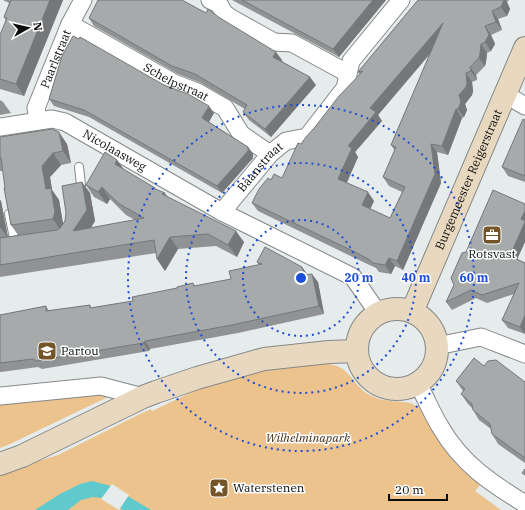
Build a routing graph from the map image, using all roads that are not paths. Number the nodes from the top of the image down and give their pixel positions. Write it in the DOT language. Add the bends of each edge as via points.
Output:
graph roads {
  1 [pos="83,0"];
  2 [pos="210,0"];
  3 [pos="394,2"];
  4 [pos="70,24"];
  5 [pos="525,48"];
  6 [pos="347,73"];
  7 [pos="505,94"];
  8 [pos="525,106"];
  9 [pos="38,120"];
  10 [pos="0,126"];
  11 [pos="270,154"];
  12 [pos="79,167"];
  13 [pos="68,191"];
  14 [pos="7,204"];
  15 [pos="222,212"];
  16 [pos="29,241"];
  17 [pos="412,312"];
  18 [pos="378,313"];
  19 [pos="437,346"];
  20 [pos="357,351"];
  21 [pos="525,354"];
  22 [pos="418,384"];
  23 [pos="0,396"];
  24 [pos="144,397"];
  25 [pos="0,464"];
  26 [pos="525,504"];
  1 -- 4 [label="street, Paarlstraat"];
  2 -- 6 [label="street" via="219,4 224,13 231,18 274,42 292,43"];
  3 -- 6 [label="street, Baanstraat" via="351,61"];
  4 -- 9 [label="street, Paarlstraat" via="36,108"];
  4 -- 11 [label="street, Schelpstraat" via="174,83 197,92 225,108 241,134"];
  5 -- 7 [label="street, Burgemeester Reigerstraat"];
  6 -- 11 [label="street, Baanstraat" via="345,88 307,137 286,141"];
  7 -- 8 [label="street"];
  7 -- 17 [label="street, Burgemeester Reigerstraat"];
  9 -- 10 [label="street, Nicolaasweg"];
  9 -- 15 [label="street, Nicolaasweg" via="52,119 65,122"];
  11 -- 15 [label="street, Baanstraat"];
  12 -- 13 [label="lane" via="81,188"];
  14 -- 16 [label="lane" via="11,243"];
  15 -- 18 [label="street, Nicolaasweg" via="353,278"];
  17 -- 18 [label="street" via="389,309"];
  17 -- 19 [label="street" via="430,325"];
  18 -- 20 [label="street" via="362,329"];
  19 -- 21 [label="street" via="481,337"];
  19 -- 22 [label="street" via="431,370"];
  20 -- 22 [label="street" via="366,375 376,383 388,388 401,389"];
  20 -- 24 [label="street" via="264,359 197,378"];
  22 -- 26 [label="street" via="440,428 456,450 494,485"];
  23 -- 24 [label="street" via="101,386"];
  24 -- 25 [label="street" via="22,456"];
}
